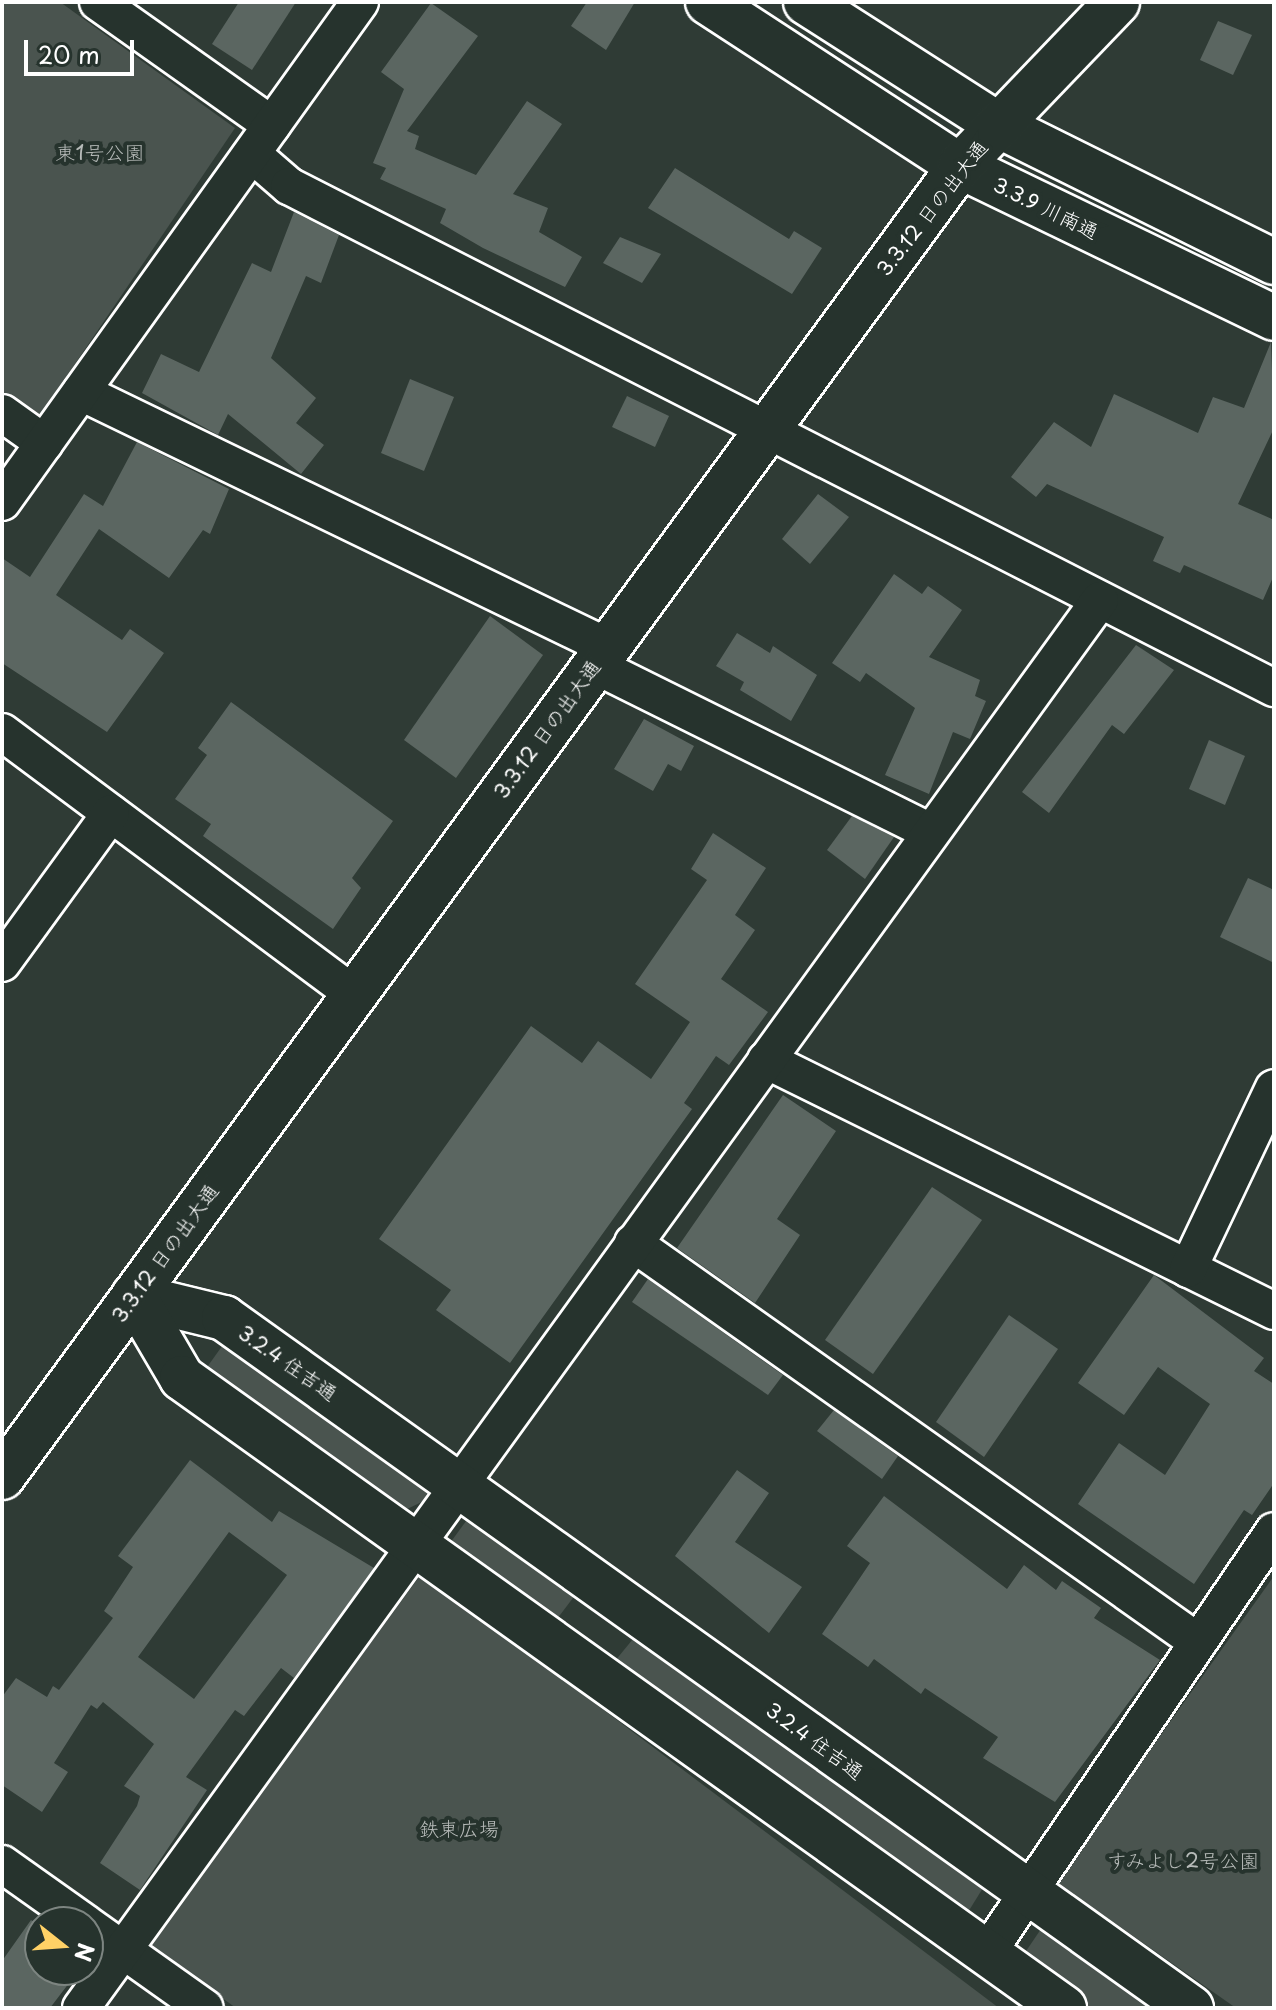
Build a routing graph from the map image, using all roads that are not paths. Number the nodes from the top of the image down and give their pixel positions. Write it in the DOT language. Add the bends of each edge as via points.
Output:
graph roads {
  1 [pos="98,2"];
  2 [pos="360,2"];
  3 [pos="708,2"];
  4 [pos="806,2"];
  5 [pos="1117,2"];
  6 [pos="998,125"];
  7 [pos="262,139"];
  8 [pos="960,166"];
  9 [pos="1274,262"];
  10 [pos="1274,318"];
  11 [pos="81,392"];
  12 [pos="2,413"];
  13 [pos="768,427"];
  14 [pos="44,443"];
  15 [pos="2,502"];
  16 [pos="1100,600"];
  17 [pos="601,656"];
  18 [pos="1274,688"];
  19 [pos="2,732"];
  20 [pos="111,813"];
  21 [pos="931,832"];
  22 [pos="2,963"];
  23 [pos="354,994"];
  24 [pos="766,1060"];
  25 [pos="1274,1088"];
  26 [pos="633,1243"];
  27 [pos="1188,1269"];
  28 [pos="134,1296"];
  29 [pos="1274,1311"];
  30 [pos="2,1477"];
  31 [pos="458,1484"];
  32 [pos="1274,1531"];
  33 [pos="419,1542"];
  34 [pos="1198,1642"];
  35 [pos="2,1864"];
  36 [pos="1027,1893"];
  37 [pos="62,1906"];
  38 [pos="104,1936"];
  39 [pos="123,1950"];
  40 [pos="987,1953"];
  41 [pos="81,2008"];
  42 [pos="205,2008"];
  43 [pos="1064,2008"];
  44 [pos="1191,2008"];
  1 -- 7 [label="street"];
  2 -- 7 [label="street"];
  3 -- 8 [label="street, 3.3.9 川南通"];
  4 -- 6 [label="street"];
  5 -- 6 [label="street, 3.3.12 日の出大通"];
  6 -- 8 [label="street, 3.3.12 日の出大通"];
  6 -- 9 [label="street"];
  7 -- 11 [label="street"];
  7 -- 13 [label="street" via="289,186"];
  8 -- 10 [label="street, 3.3.9 川南通"];
  8 -- 13 [label="street, 3.3.12 日の出大通"];
  11 -- 14 [label="street"];
  11 -- 17 [label="street"];
  12 -- 14 [label="street"];
  13 -- 16 [label="street" via="827,464"];
  13 -- 17 [label="street, 3.3.12 日の出大通"];
  14 -- 15 [label="street"];
  16 -- 18 [label="street"];
  16 -- 21 [label="street"];
  17 -- 21 [label="street"];
  17 -- 23 [label="street, 3.3.12 日の出大通"];
  19 -- 20 [label="street"];
  20 -- 22 [label="street"];
  20 -- 23 [label="street"];
  21 -- 24 [label="street"];
  23 -- 28 [label="street, 3.3.12 日の出大通"];
  24 -- 26 [label="street"];
  24 -- 27 [label="street"];
  25 -- 27 [label="street"];
  26 -- 31 [label="street"];
  26 -- 34 [label="street"];
  27 -- 29 [label="street"];
  28 -- 30 [label="street, 3.3.12 日の出大通"];
  28 -- 31 [label="street, 3.2.4 住吉通" via="224,1318"];
  28 -- 33 [label="street" via="182,1378"];
  31 -- 33 [label="street"];
  31 -- 36 [label="street, 3.2.4 住吉通"];
  32 -- 34 [label="street"];
  33 -- 39 [label="street"];
  33 -- 40 [label="street"];
  34 -- 36 [label="street"];
  35 -- 37 [label="street"];
  36 -- 40 [label="street"];
  36 -- 44 [label="street, 3.2.4 住吉通"];
  38 -- 39 [label="street"];
  39 -- 41 [label="street"];
  39 -- 42 [label="street"];
  40 -- 43 [label="street"];
}
